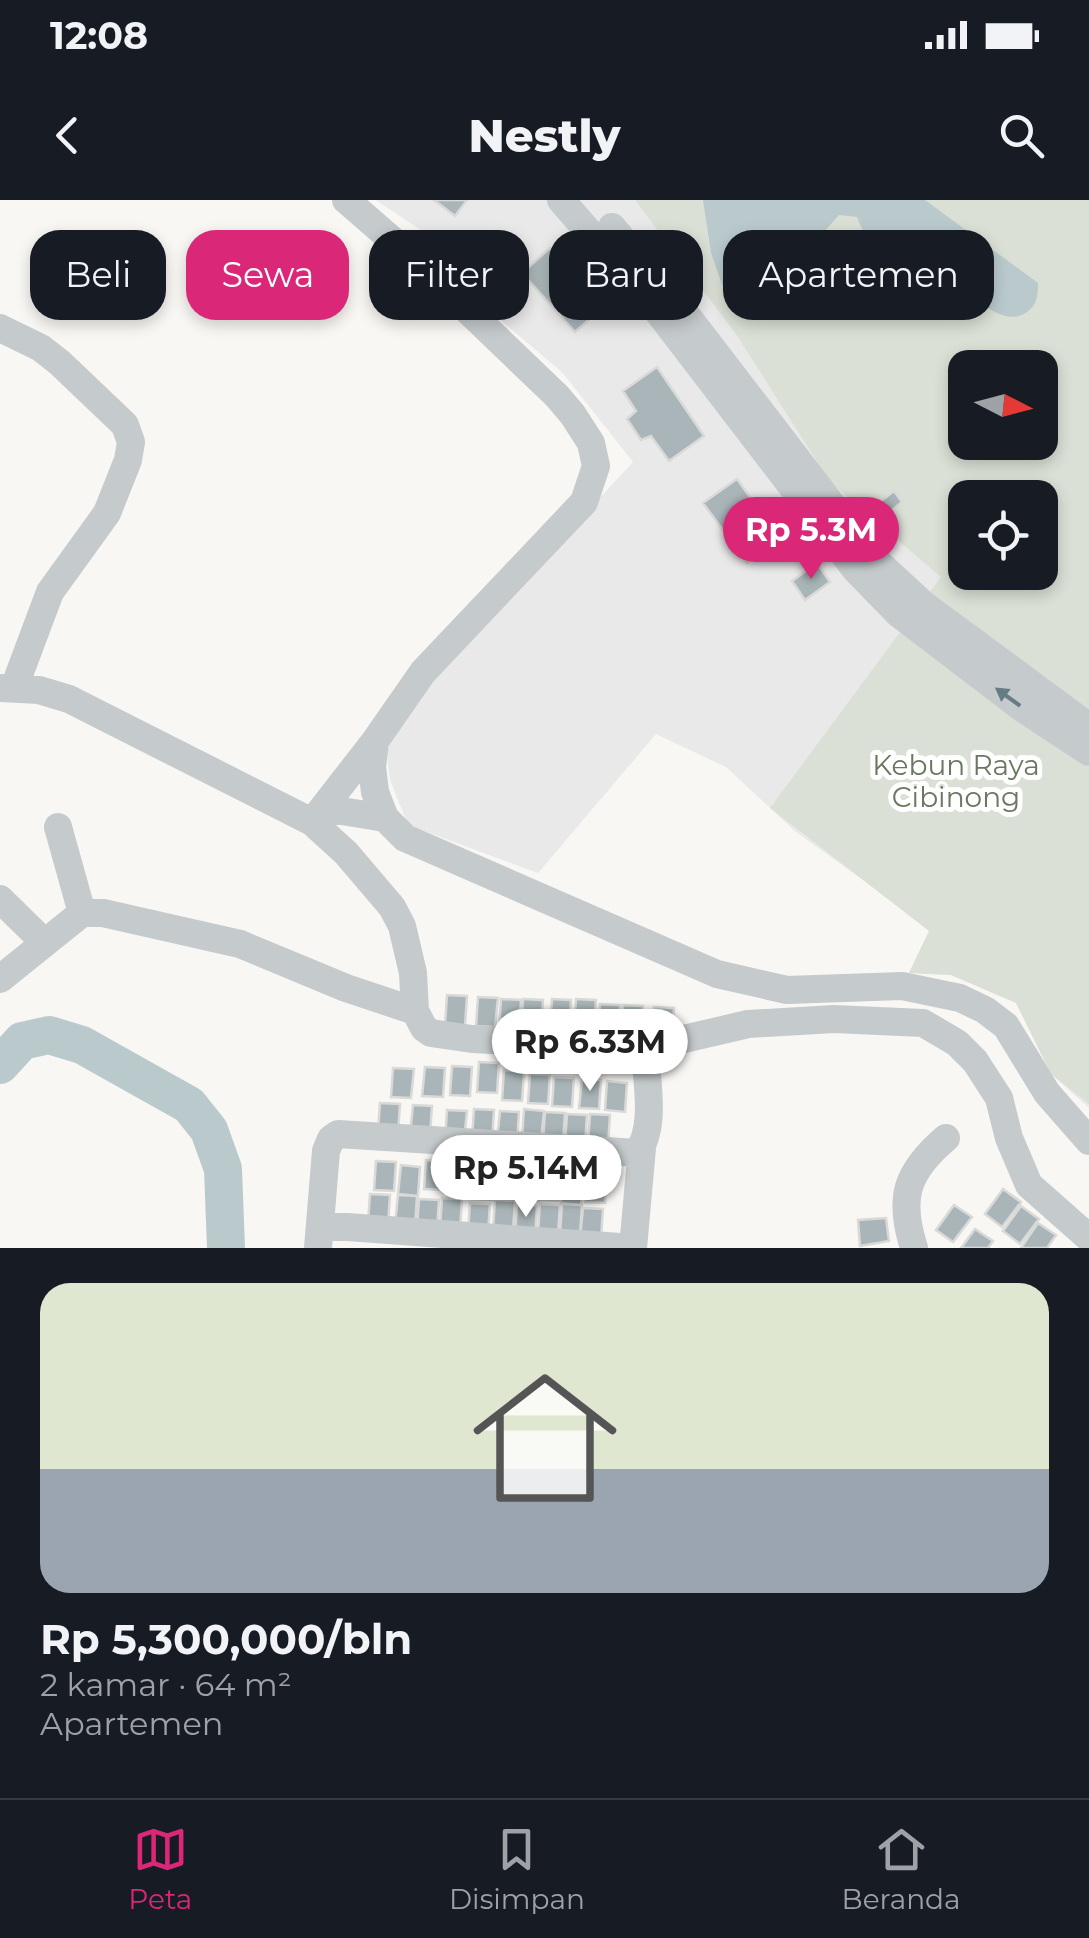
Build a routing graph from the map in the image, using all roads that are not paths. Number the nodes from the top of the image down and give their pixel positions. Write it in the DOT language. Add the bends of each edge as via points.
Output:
graph roads {
  1 [pos="346,200"];
  2 [pos="561,200"];
  3 [pos="587,200"];
  4 [pos="593,230"];
  5 [pos="607,230"];
  6 [pos="690,320"];
  7 [pos="0,328"];
  8 [pos="864,564"];
  9 [pos="7,688"];
  10 [pos="1089,726"];
  11 [pos="376,740"];
  12 [pos="1089,752"];
  13 [pos="318,816"];
  14 [pos="385,818"];
  15 [pos="58,827"];
  16 [pos="0,900"];
  17 [pos="82,914"];
  18 [pos="46,942"];
  19 [pos="0,979"];
  20 [pos="415,1011"];
  21 [pos="645,1048"];
  22 [pos="946,1138"];
  23 [pos="1089,1141"];
  24 [pos="630,1151"];
  25 [pos="319,1236"];
  26 [pos="1089,1238"];
  27 [pos="633,1248"];
  28 [pos="914,1248"];
  1 -- 11 [label="street" via="558,396 591,443 596,466 584,502 423,672"];
  2 -- 4 [label="street"];
  3 -- 5 [label="street"];
  6 -- 8 [label="street"];
  7 -- 9 [label="street" via="60,363 125,425 131,442 107,513 50,592"];
  8 -- 10 [label="street"];
  12 -- 8 [label="street, one-way" via="913,625"];
  9 -- 13 [label="street" via="69,700 190,762"];
  11 -- 13 [label="street"];
  11 -- 14 [label="street" via="374,779"];
  13 -- 14 [label="street"];
  13 -- 20 [label="street" via="392,906 408,946"];
  14 -- 23 [label="street" via="405,838 717,974 787,990 902,986 960,998 1006,1026 1047,1093"];
  15 -- 17 [label="street"];
  16 -- 18 [label="street"];
  17 -- 18 [label="street"];
  17 -- 20 [label="street" via="240,944"];
  18 -- 19 [label="street"];
  20 -- 21 [label="street" via="424,1028 446,1036"];
  21 -- 24 [label="street" via="647,1125"];
  21 -- 26 [label="street" via="748,1024 923,1023 975,1061 999,1098 1029,1184"];
  22 -- 28 [label="street" via="912,1174 906,1212"];
  24 -- 25 [label="street" via="338,1134 326,1152"];
  24 -- 27 [label="street"];
  25 -- 27 [label="street"];
}
